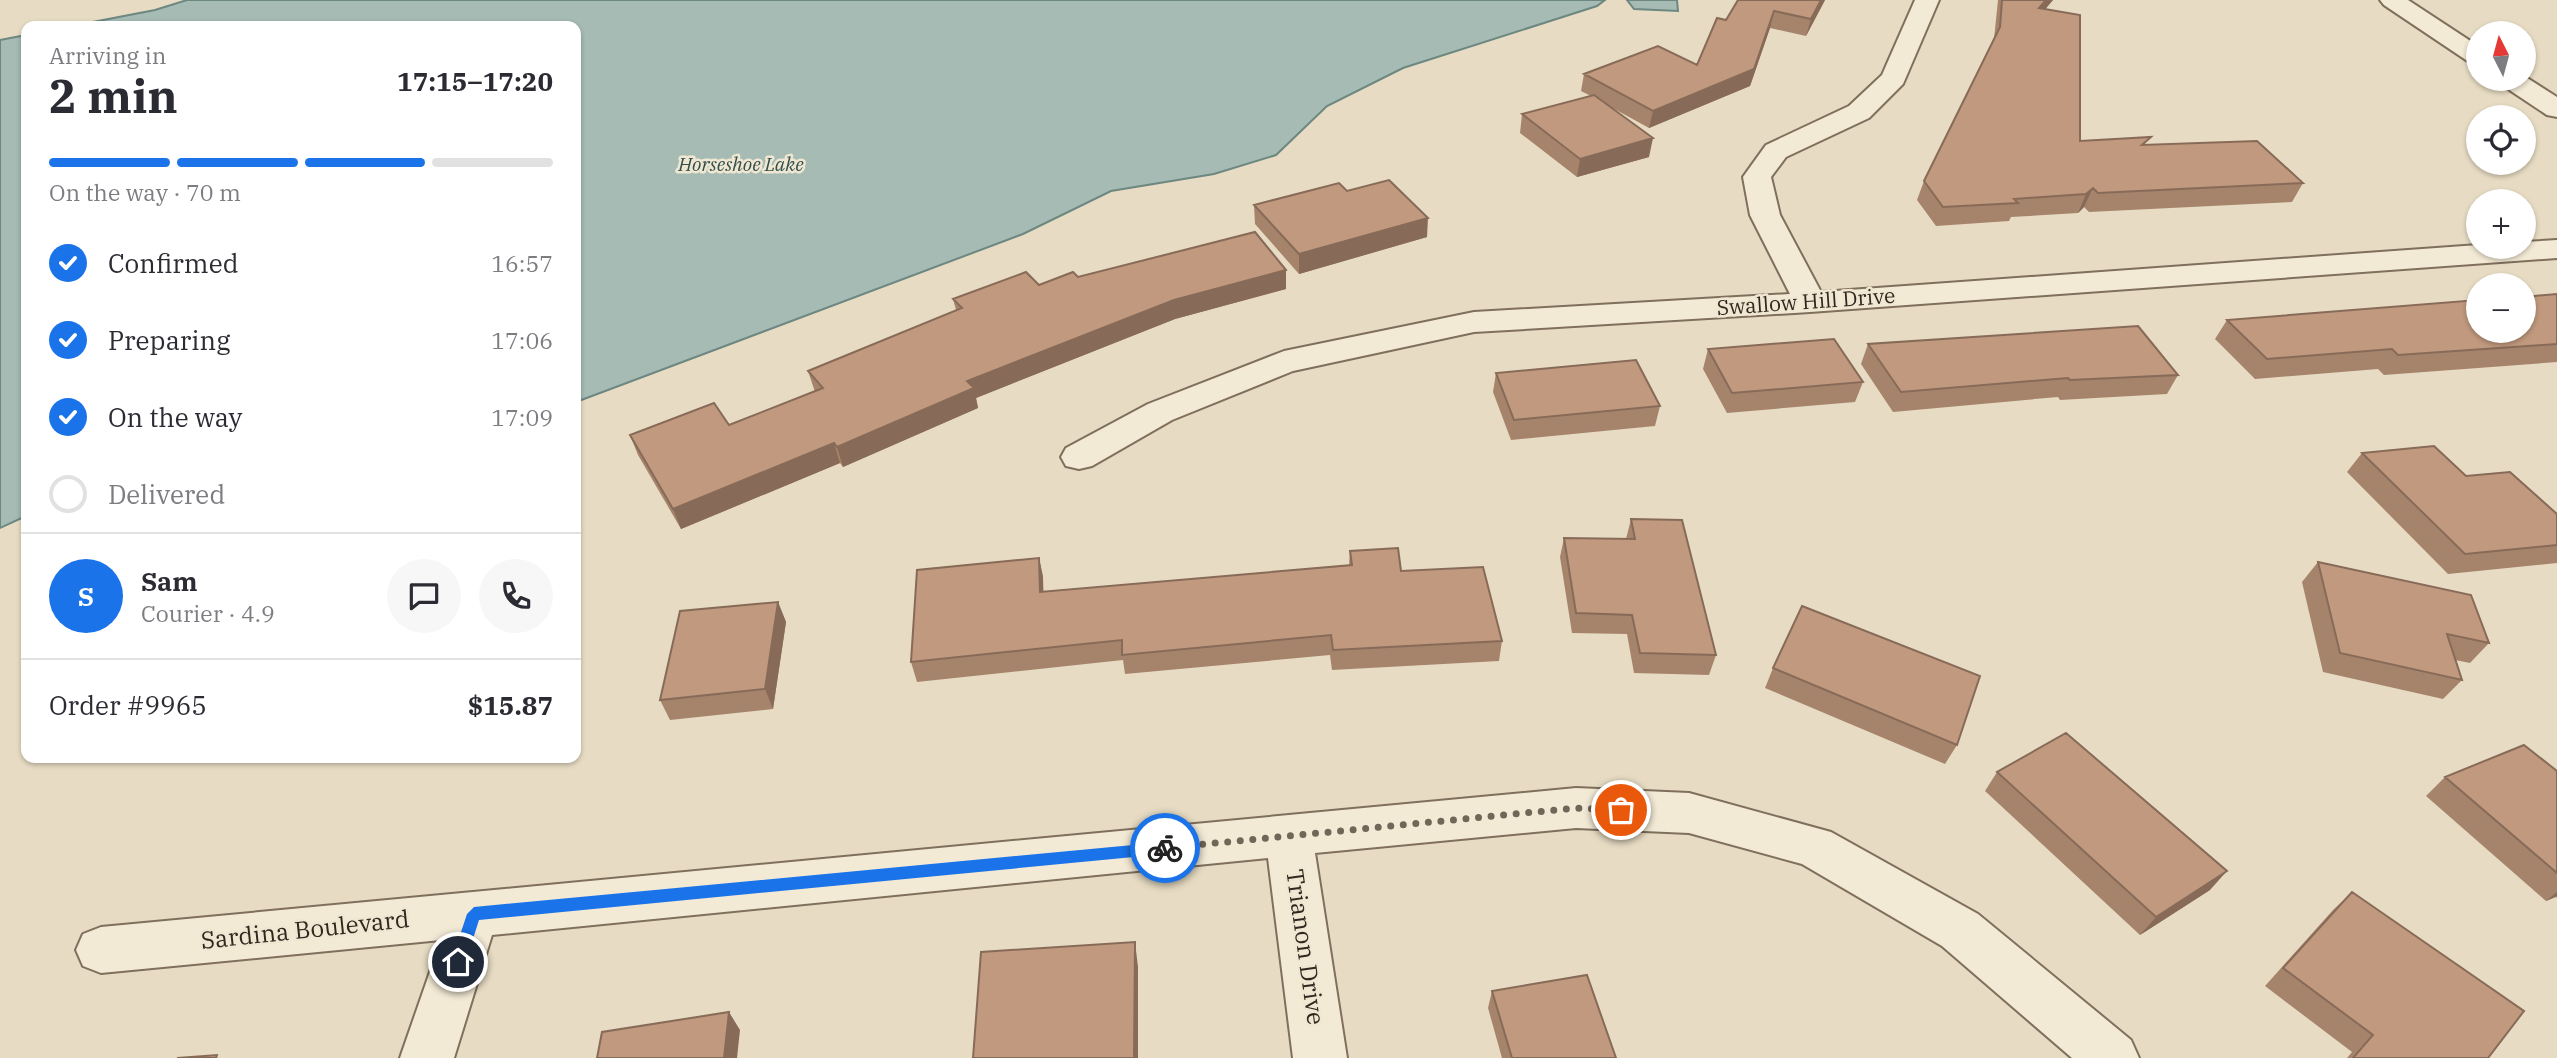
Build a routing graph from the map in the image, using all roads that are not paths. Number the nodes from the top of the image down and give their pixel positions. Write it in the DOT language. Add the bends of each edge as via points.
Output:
graph roads {
  1 [pos="1927,0"];
  2 [pos="2392,0"];
  3 [pos="2466,49"];
  4 [pos="2529,91"];
  5 [pos="2557,109"];
  6 [pos="2557,249"];
  7 [pos="1810,302"];
  8 [pos="1079,457"];
  9 [pos="1289,836"];
  10 [pos="474,914"];
  11 [pos="101,950"];
  12 [pos="427,1058"];
  13 [pos="1320,1058"];
  14 [pos="2112,1058"];
  1 -- 7 [label="street" via="1894,78 1858,112 1776,151 1757,177 1765,215"];
  2 -- 3 [label="street"];
  4 -- 5 [label="street"];
  6 -- 7 [label="street, Swallow Hill Drive"];
  7 -- 8 [label="street, Swallow Hill Drive" via="1474,322 1311,356 1284,362 1160,412"];
  9 -- 10 [label="street, Sardina Boulevard"];
  9 -- 13 [label="street, Trianon Drive"];
  9 -- 14 [label="street, Sardina Boulevard" via="1576,808 1689,813 1814,847 1960,930"];
  10 -- 11 [label="street, Sardina Boulevard"];
  10 -- 12 [label="street"];
}
